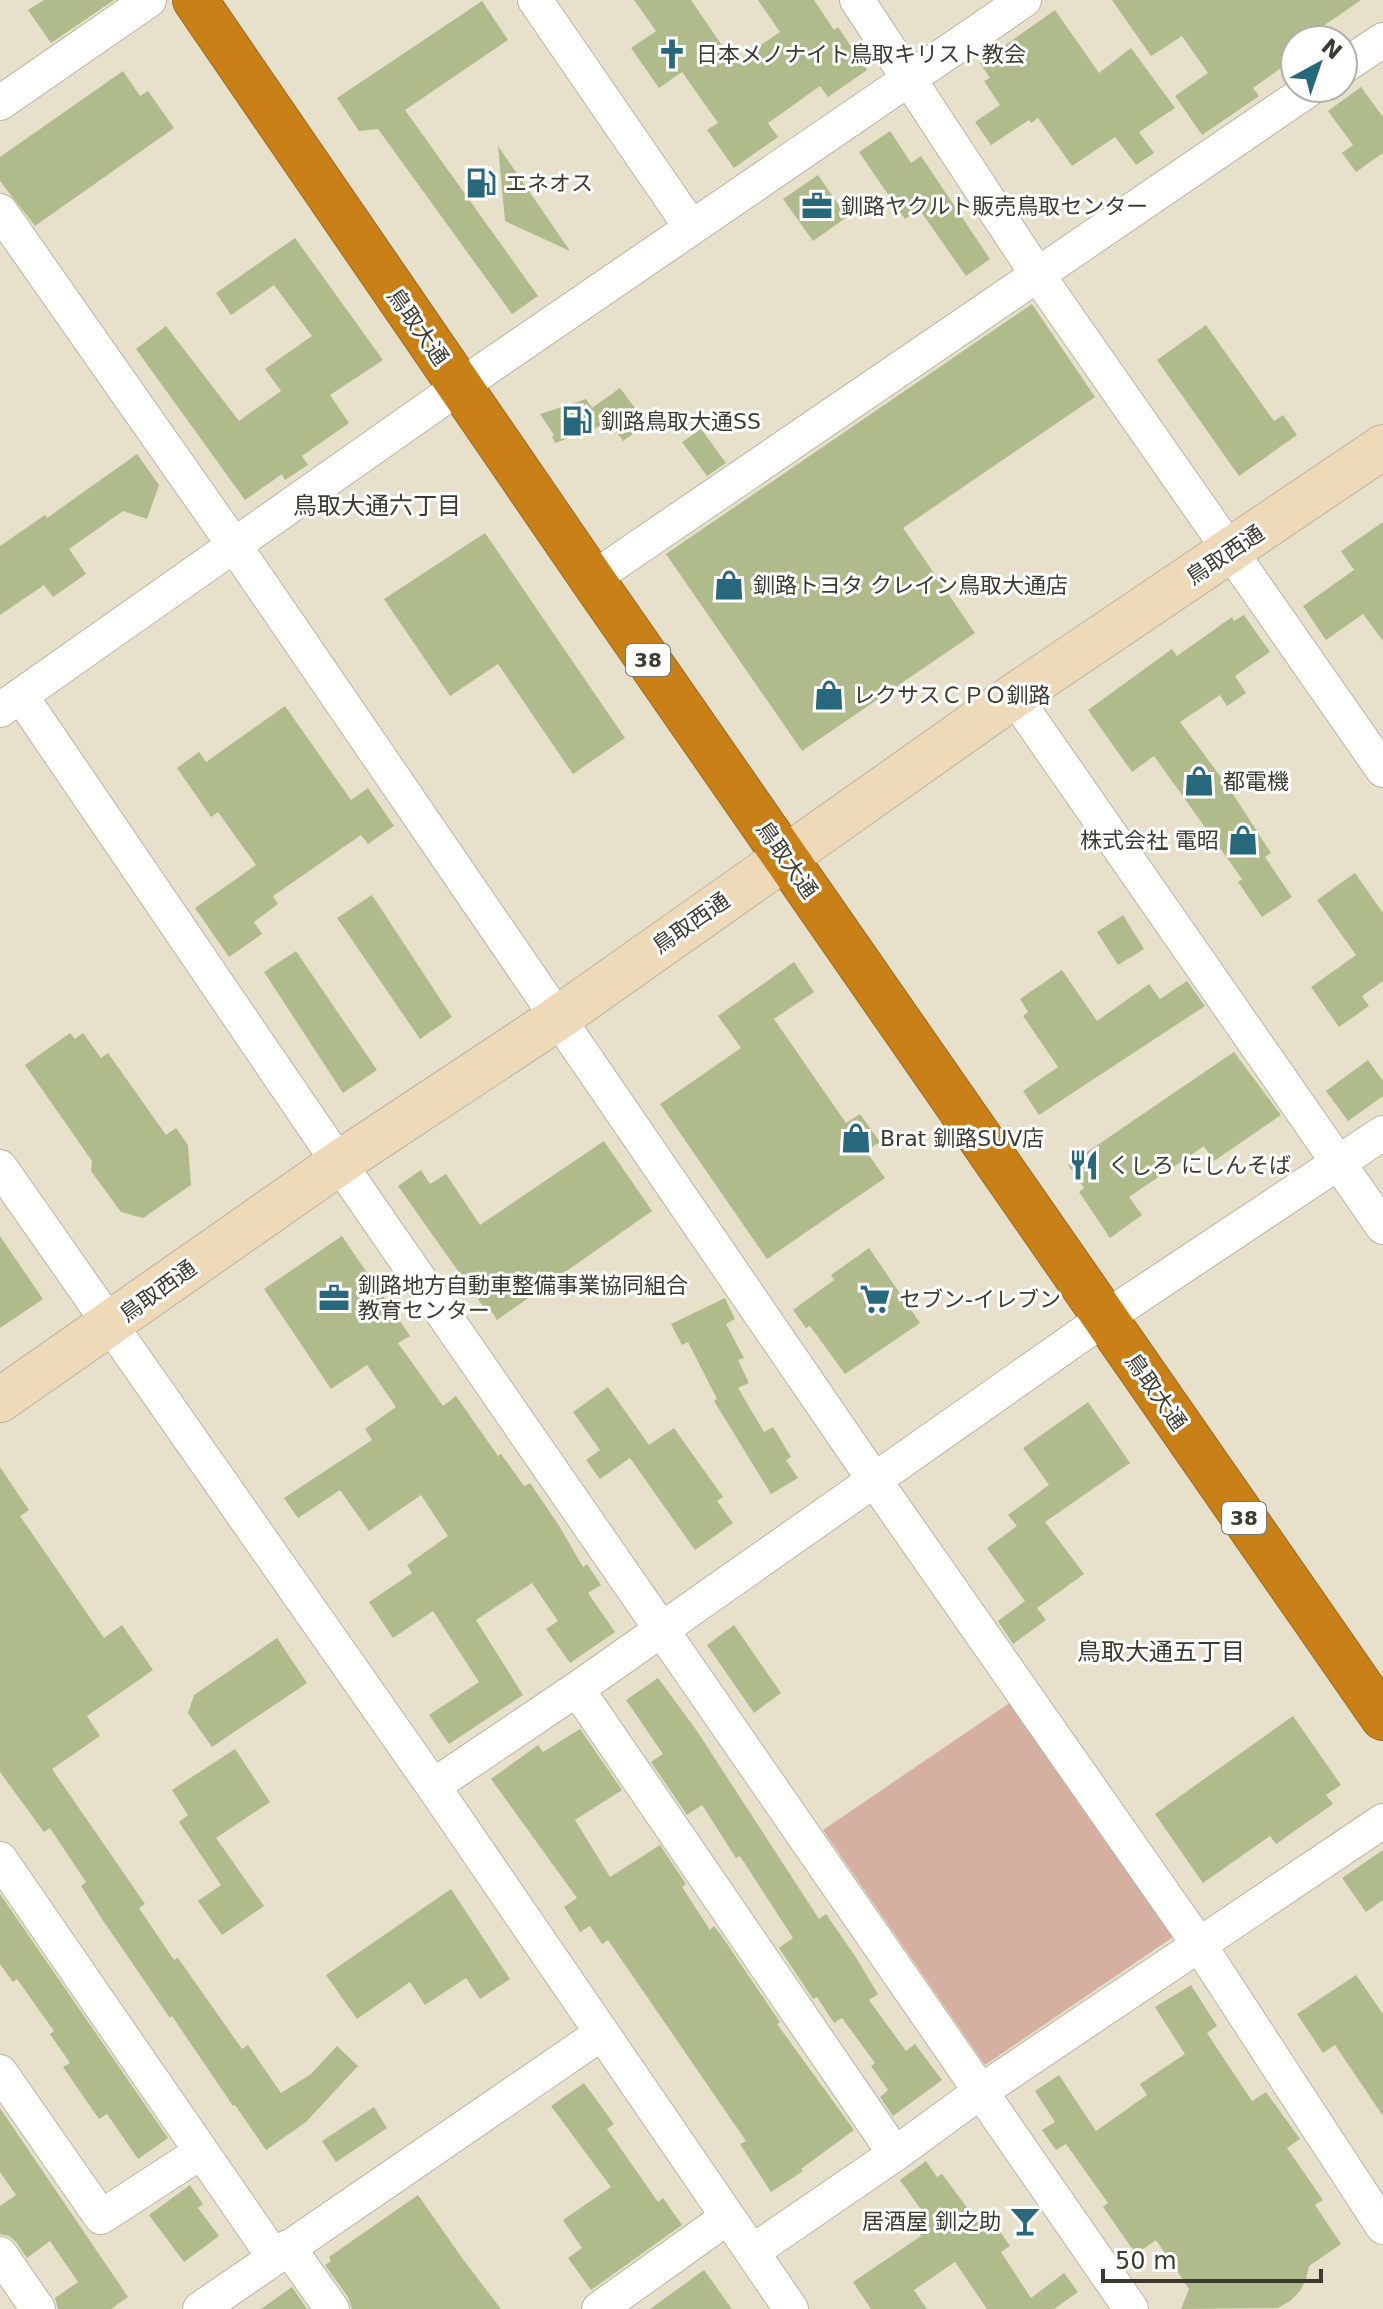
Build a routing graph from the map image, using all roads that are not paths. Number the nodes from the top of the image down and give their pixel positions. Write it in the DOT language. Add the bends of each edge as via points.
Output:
graph roads {
  1 [pos="149,0"];
  2 [pos="195,0"];
  3 [pos="535,0"];
  4 [pos="857,0"];
  5 [pos="1024,0"];
  6 [pos="1383,40"];
  7 [pos="1359,56"];
  8 [pos="910,79"];
  9 [pos="0,103"];
  10 [pos="1287,104"];
  11 [pos="0,211"];
  12 [pos="691,227"];
  13 [pos="1037,274"];
  14 [pos="459,387"];
  15 [pos="1383,447"];
  16 [pos="234,545"];
  17 [pos="1230,552"];
  18 [pos="592,579"];
  19 [pos="1014,696"];
  20 [pos="10,703"];
  21 [pos="1383,770"];
  22 [pos="785,857"];
  23 [pos="558,1018"];
  24 [pos="1383,1133"];
  25 [pos="339,1163"];
  26 [pos="1338,1163"];
  27 [pos="0,1167"];
  28 [pos="1383,1227"];
  29 [pos="1105,1318"];
  30 [pos="110,1325"];
  31 [pos="0,1400"];
  32 [pos="875,1481"];
  33 [pos="661,1629"];
  34 [pos="577,1689"];
  35 [pos="1383,1718"];
  36 [pos="433,1786"];
  37 [pos="1383,1821"];
  38 [pos="0,1859"];
  39 [pos="1200,1946"];
  40 [pos="602,2033"];
  41 [pos="0,2072"];
  42 [pos="980,2092"];
  43 [pos="201,2152"];
  44 [pos="895,2154"];
  45 [pos="728,2217"];
  46 [pos="1383,2227"];
  47 [pos="281,2252"];
  48 [pos="752,2252"];
  49 [pos="0,2254"];
  50 [pos="38,2309"];
  51 [pos="200,2309"];
  52 [pos="332,2309"];
  53 [pos="599,2309"];
  54 [pos="791,2309"];
  55 [pos="1131,2309"];
  1 -- 9 [label="street"];
  2 -- 14 [label="highway, 鳥取大通 / 38"];
  3 -- 12 [label="street"];
  4 -- 8 [label="street"];
  5 -- 8 [label="street"];
  6 -- 7 [label="street"];
  8 -- 12 [label="street"];
  8 -- 13 [label="street"];
  10 -- 13 [label="street"];
  11 -- 16 [label="street"];
  12 -- 14 [label="street"];
  13 -- 17 [label="street"];
  13 -- 18 [label="street"];
  14 -- 16 [label="street"];
  14 -- 18 [label="highway, 鳥取大通 / 38"];
  15 -- 17 [label="street, 鳥取西通"];
  16 -- 20 [label="street"];
  16 -- 23 [label="street"];
  17 -- 19 [label="street, 鳥取西通"];
  17 -- 21 [label="street"];
  18 -- 22 [label="highway, 鳥取大通 / 38"];
  19 -- 22 [label="street, 鳥取西通"];
  19 -- 26 [label="street"];
  20 -- 25 [label="street"];
  22 -- 23 [label="street, 鳥取西通"];
  22 -- 29 [label="highway, 鳥取大通 / 38"];
  23 -- 25 [label="street, 鳥取西通"];
  23 -- 32 [label="street"];
  24 -- 26 [label="street"];
  25 -- 30 [label="street, 鳥取西通"];
  25 -- 33 [label="street"];
  26 -- 28 [label="street"];
  26 -- 29 [label="street"];
  27 -- 30 [label="street"];
  29 -- 32 [label="street"];
  29 -- 35 [label="highway, 鳥取大通 / 38"];
  30 -- 31 [label="street, 鳥取西通"];
  30 -- 36 [label="street"];
  32 -- 33 [label="street"];
  32 -- 39 [label="street"];
  33 -- 34 [label="street"];
  33 -- 42 [label="street"];
  34 -- 36 [label="street"];
  34 -- 44 [label="street"];
  36 -- 40 [label="street"];
  37 -- 39 [label="street"];
  38 -- 43 [label="street"];
  39 -- 42 [label="street"];
  39 -- 46 [label="street"];
  40 -- 45 [label="street"];
  40 -- 47 [label="street"];
  41 -- 43 [label="street" via="101,2217"];
  42 -- 44 [label="street"];
  42 -- 55 [label="street"];
  43 -- 47 [label="street"];
  44 -- 48 [label="street"];
  45 -- 48 [label="street"];
  45 -- 53 [label="street"];
  47 -- 51 [label="street"];
  47 -- 52 [label="street"];
  48 -- 54 [label="street"];
  49 -- 50 [label="street"];
}
